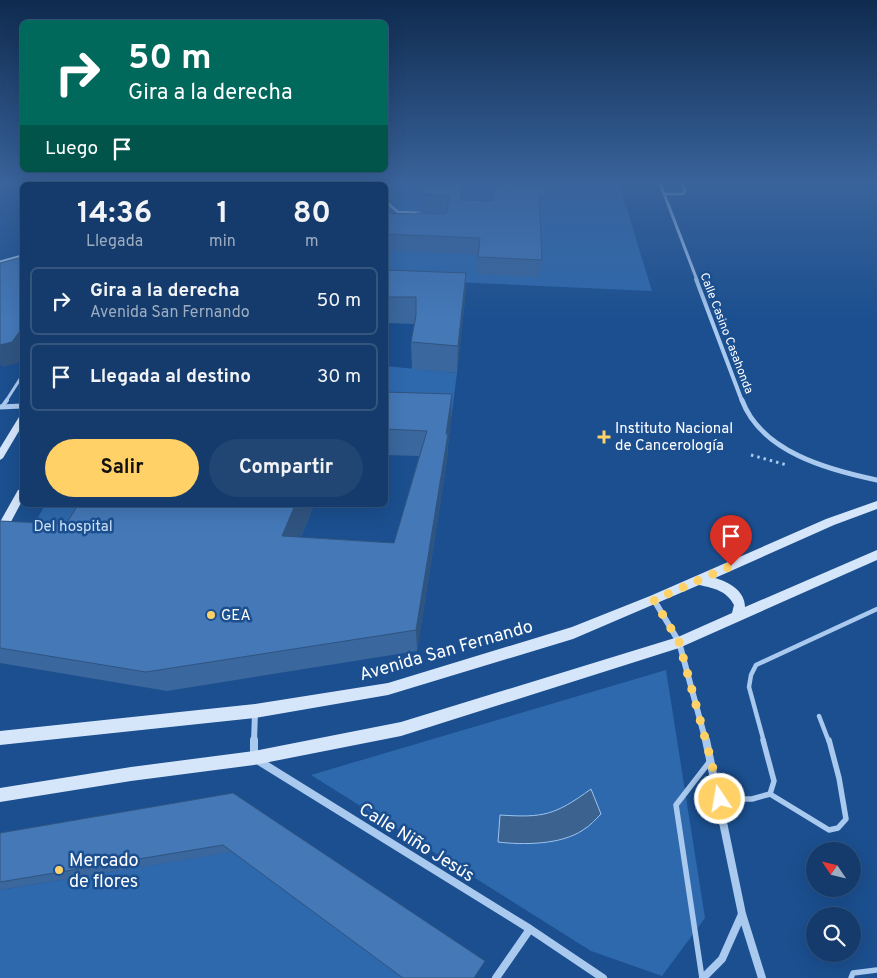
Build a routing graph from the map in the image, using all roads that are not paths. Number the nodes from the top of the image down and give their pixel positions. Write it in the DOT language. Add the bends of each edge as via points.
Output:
graph roads {
  1 [pos="677,229"];
  2 [pos="20,257"];
  3 [pos="0,262"];
  4 [pos="20,379"];
  5 [pos="20,406"];
  6 [pos="1,407"];
  7 [pos="20,422"];
  8 [pos="0,456"];
  9 [pos="877,480"];
  10 [pos="20,497"];
  11 [pos="877,505"];
  12 [pos="0,532"];
  13 [pos="877,555"];
  14 [pos="698,580"];
  15 [pos="654,600"];
  16 [pos="877,610"];
  17 [pos="738,616"];
  18 [pos="679,642"];
  19 [pos="255,711"];
  20 [pos="819,716"];
  21 [pos="0,738"];
  22 [pos="254,758"];
  23 [pos="711,760"];
  24 [pos="770,794"];
  25 [pos="0,795"];
  26 [pos="720,799"];
  27 [pos="742,914"];
  28 [pos="530,929"];
  29 [pos="877,970"];
  30 [pos="762,977"];
  31 [pos="496,978"];
  32 [pos="603,978"];
  33 [pos="702,978"];
  34 [pos="851,978"];
  1 -- 9 [label="street, Calle Casino Casahonda" via="744,406 759,426 808,459"];
  2 -- 3 [label="street"];
  4 -- 6 [label="lane"];
  5 -- 6 [label="street"];
  7 -- 8 [label="main road"];
  10 -- 12 [label="main road"];
  11 -- 14 [label="main road, Avenida San Fernando"];
  13 -- 17 [label="main road"];
  14 -- 15 [label="main road, Avenida San Fernando"];
  14 -- 17 [label="main road" via="729,589 738,599"];
  15 -- 18 [label="street"];
  15 -- 19 [label="main road, Avenida San Fernando" via="573,633 388,689"];
  16 -- 24 [label="lane" via="756,665 750,675 749,687 774,782"];
  17 -- 18 [label="main road"];
  18 -- 22 [label="main road" via="401,729"];
  18 -- 23 [label="street"];
  19 -- 21 [label="main road, Avenida San Fernando"];
  19 -- 22 [label="street"];
  20 -- 24 [label="lane" via="833,747 846,818 838,828 828,830"];
  22 -- 25 [label="main road"];
  22 -- 28 [label="street, Calle Niño Jesús"];
  23 -- 26 [label="street"];
  23 -- 33 [label="lane" via="676,804"];
  24 -- 26 [label="lane" via="752,799"];
  26 -- 27 [label="street"];
  27 -- 30 [label="street"];
  27 -- 33 [label="street" via="722,959"];
  28 -- 31 [label="street"];
  28 -- 32 [label="street, Calle Niño Jesús"];
  29 -- 34 [label="lane" via="853,973"];
}
